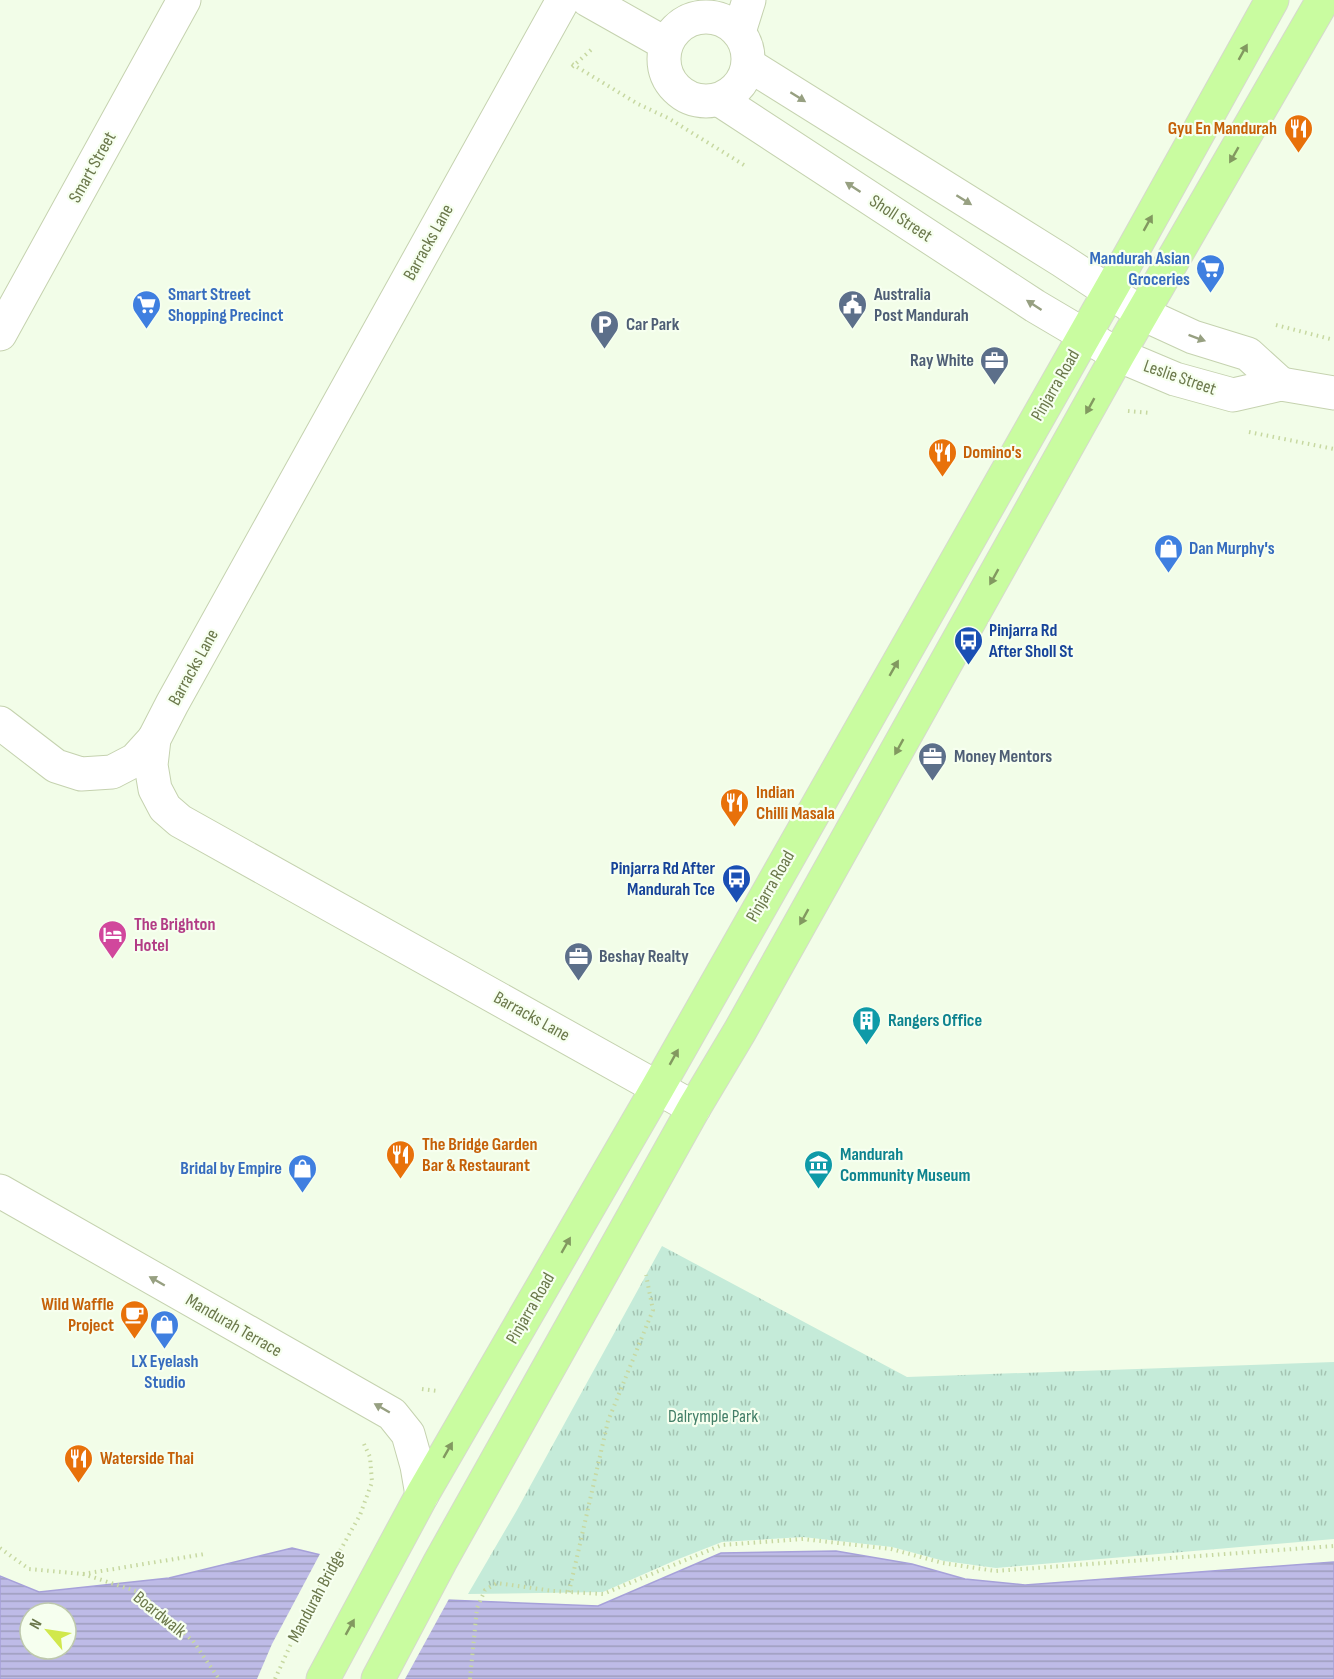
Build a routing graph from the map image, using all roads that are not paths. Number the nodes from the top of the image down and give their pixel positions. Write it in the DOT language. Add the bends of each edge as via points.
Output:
graph roads {
  1 [pos="184,0"];
  2 [pos="562,0"];
  3 [pos="588,0"];
  4 [pos="749,0"];
  5 [pos="1272,0"];
  6 [pos="1323,0"];
  7 [pos="706,9"];
  8 [pos="739,32"];
  9 [pos="666,44"];
  10 [pos="749,65"];
  11 [pos="720,99"];
  12 [pos="1109,292"];
  13 [pos="1143,314"];
  14 [pos="0,334"];
  15 [pos="1083,336"];
  16 [pos="1118,355"];
  17 [pos="1281,384"];
  18 [pos="1334,393"];
  19 [pos="0,723"];
  20 [pos="154,739"];
  21 [pos="658,1087"];
  22 [pos="694,1108"];
  23 [pos="0,1191"];
  24 [pos="422,1496"];
  25 [pos="323,1679"];
  26 [pos="378,1679"];
  1 -- 14 [label="street, Smart Street"];
  2 -- 20 [label="street, Barracks Lane"];
  3 -- 9 [label="street"];
  4 -- 8 [label="street"];
  12 -- 5 [label="main road, Pinjarra Road, one-way"];
  6 -- 13 [label="main road, one-way"];
  7 -- 8 [label="street" via="711,17 724,20"];
  7 -- 9 [label="street" via="684,23"];
  8 -- 10 [label="street"];
  9 -- 11 [label="street" via="665,72 681,94 706,102"];
  10 -- 11 [label="street" via="739,86"];
  10 -- 12 [label="street, one-way"];
  15 -- 11 [label="street, Sholl Street, one-way"];
  12 -- 13 [label="street"];
  12 -- 15 [label="main road, Pinjarra Road"];
  13 -- 16 [label="main road"];
  13 -- 17 [label="street, one-way" via="1194,337 1248,354"];
  15 -- 16 [label="street, Leslie Street"];
  21 -- 15 [label="main road, Pinjarra Road, one-way"];
  16 -- 17 [label="street, Leslie Street" via="1175,379 1233,395"];
  16 -- 22 [label="main road, one-way"];
  17 -- 18 [label="street, Leslie Street"];
  19 -- 20 [label="street" via="56,766 81,774 112,772 135,760"];
  20 -- 21 [label="street, Barracks Lane" via="151,765 155,789 165,808 180,822"];
  21 -- 22 [label="street, Barracks Lane"];
  24 -- 21 [label="main road, Pinjarra Road, one-way"];
  22 -- 26 [label="main road"];
  24 -- 23 [label="street, Mandurah Terrace, one-way" via="408,1434 392,1414"];
  25 -- 24 [label="main road, Pinjarra Road, one-way"];
}
